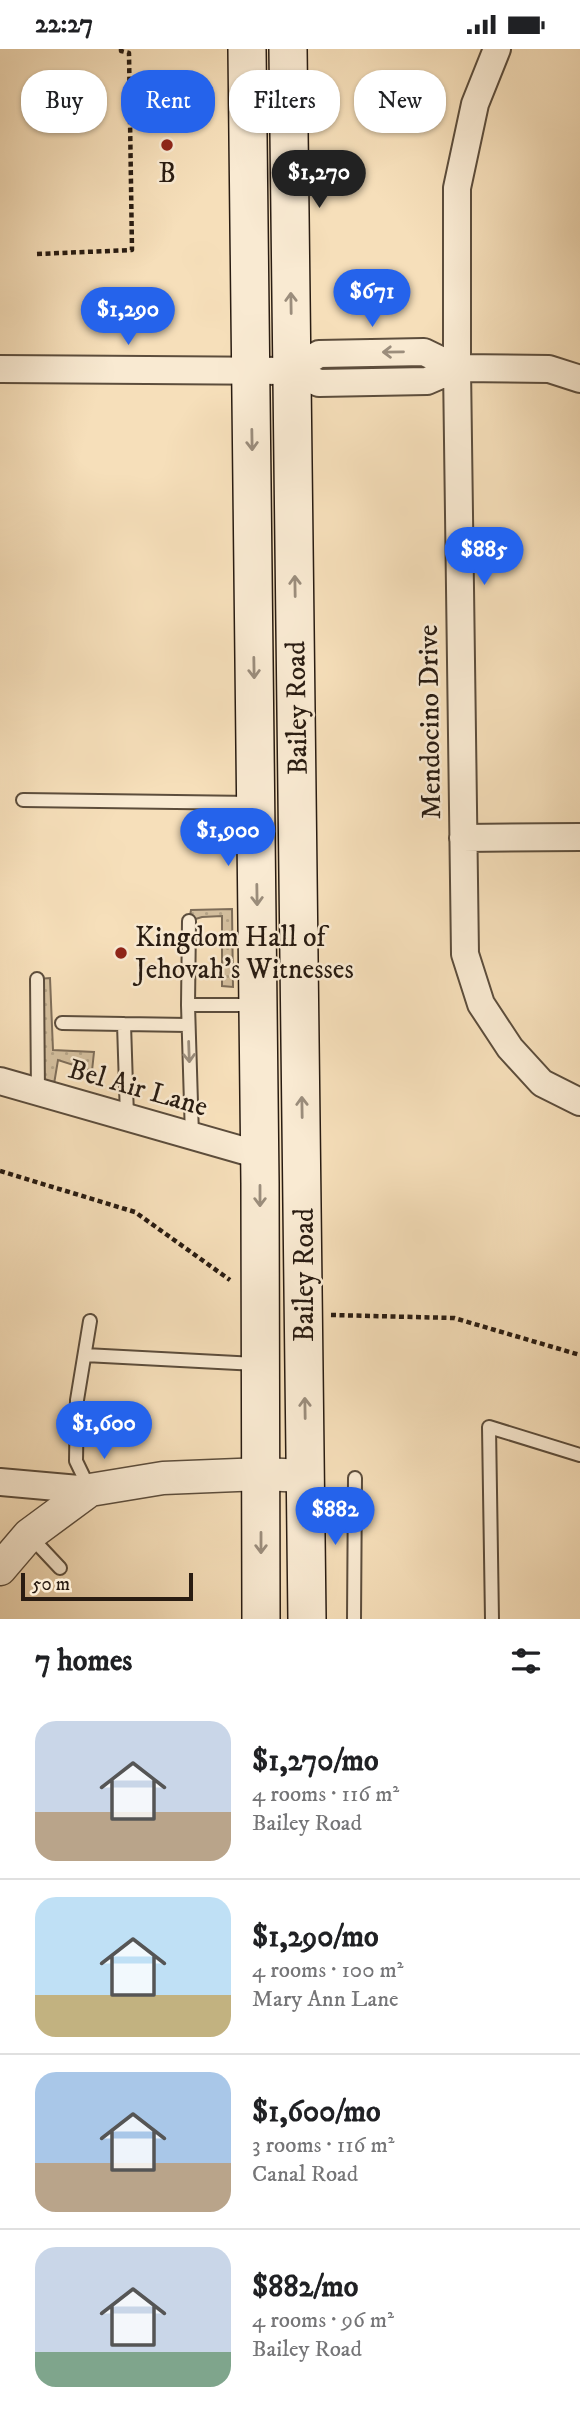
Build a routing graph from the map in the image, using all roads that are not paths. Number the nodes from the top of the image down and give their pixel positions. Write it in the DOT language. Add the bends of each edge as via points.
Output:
graph roads {
  1 [pos="247,49"];
  2 [pos="288,49"];
  3 [pos="497,49"];
  4 [pos="457,368"];
  5 [pos="0,369"];
  6 [pos="251,372"];
  7 [pos="292,372"];
  8 [pos="580,379"];
  9 [pos="23,800"];
  10 [pos="256,803"];
  11 [pos="580,837"];
  12 [pos="463,838"];
  13 [pos="190,921"];
  14 [pos="37,979"];
  15 [pos="188,1005"];
  16 [pos="258,1005"];
  17 [pos="62,1023"];
  18 [pos="124,1024"];
  19 [pos="188,1025"];
  20 [pos="0,1081"];
  21 [pos="38,1092"];
  22 [pos="580,1102"];
  23 [pos="127,1117"];
  24 [pos="192,1136"];
  25 [pos="259,1155"];
  26 [pos="282,1255"];
  27 [pos="90,1321"];
  28 [pos="85,1355"];
  29 [pos="261,1364"];
  30 [pos="580,1455"];
  31 [pos="261,1474"];
  32 [pos="306,1476"];
  33 [pos="355,1478"];
  34 [pos="0,1482"];
  35 [pos="90,1490"];
  36 [pos="29,1535"];
  37 [pos="60,1568"];
  38 [pos="0,1569"];
  39 [pos="261,1619"];
  40 [pos="307,1619"];
  41 [pos="354,1619"];
  42 [pos="492,1619"];
  1 -- 6 [label="main road, Bailey Road"];
  7 -- 2 [label="main road, Bailey Road, one-way"];
  3 -- 4 [label="street, Mendocino Drive" via="475,104 457,188"];
  4 -- 7 [label="street" via="424,352 319,353"];
  4 -- 8 [label="street" via="550,369"];
  4 -- 12 [label="street, Mendocino Drive"];
  5 -- 6 [label="street"];
  6 -- 7 [label="street"];
  6 -- 10 [label="main road, Bailey Road, one-way"];
  26 -- 7 [label="main road, Bailey Road, one-way"];
  9 -- 10 [label="lane"];
  10 -- 16 [label="main road, Bailey Road, one-way"];
  11 -- 12 [label="street"];
  12 -- 22 [label="street, Mendocino Drive" via="464,954 481,1004 510,1048 542,1083"];
  13 -- 15 [label="lane"];
  14 -- 21 [label="lane"];
  15 -- 16 [label="lane"];
  15 -- 19 [label="lane"];
  16 -- 25 [label="main road, Bailey Road"];
  17 -- 18 [label="lane"];
  18 -- 19 [label="lane"];
  18 -- 23 [label="lane"];
  19 -- 24 [label="lane, one-way"];
  20 -- 21 [label="street, Bel Air Lane"];
  21 -- 23 [label="street, Bel Air Lane"];
  23 -- 24 [label="street, Bel Air Lane"];
  24 -- 25 [label="street, Bel Air Lane"];
  25 -- 26 [label="main road, Bailey Road, one-way"];
  26 -- 29 [label="main road, Bailey Road" via="260,1293"];
  32 -- 26 [label="main road, Bailey Road, one-way" via="316,1310"];
  27 -- 28 [label="lane"];
  28 -- 29 [label="lane"];
  28 -- 35 [label="lane" via="77,1400 76,1461"];
  29 -- 31 [label="main road, Bailey Road"];
  30 -- 42 [label="lane" via="489,1427"];
  31 -- 32 [label="street"];
  31 -- 35 [label="street" via="163,1478"];
  31 -- 39 [label="main road, Bailey Road, one-way"];
  32 -- 40 [label="main road, Bailey Road"];
  33 -- 41 [label="lane"];
  34 -- 35 [label="street"];
  35 -- 36 [label="street"];
  36 -- 37 [label="lane"];
  36 -- 38 [label="street"];
}
